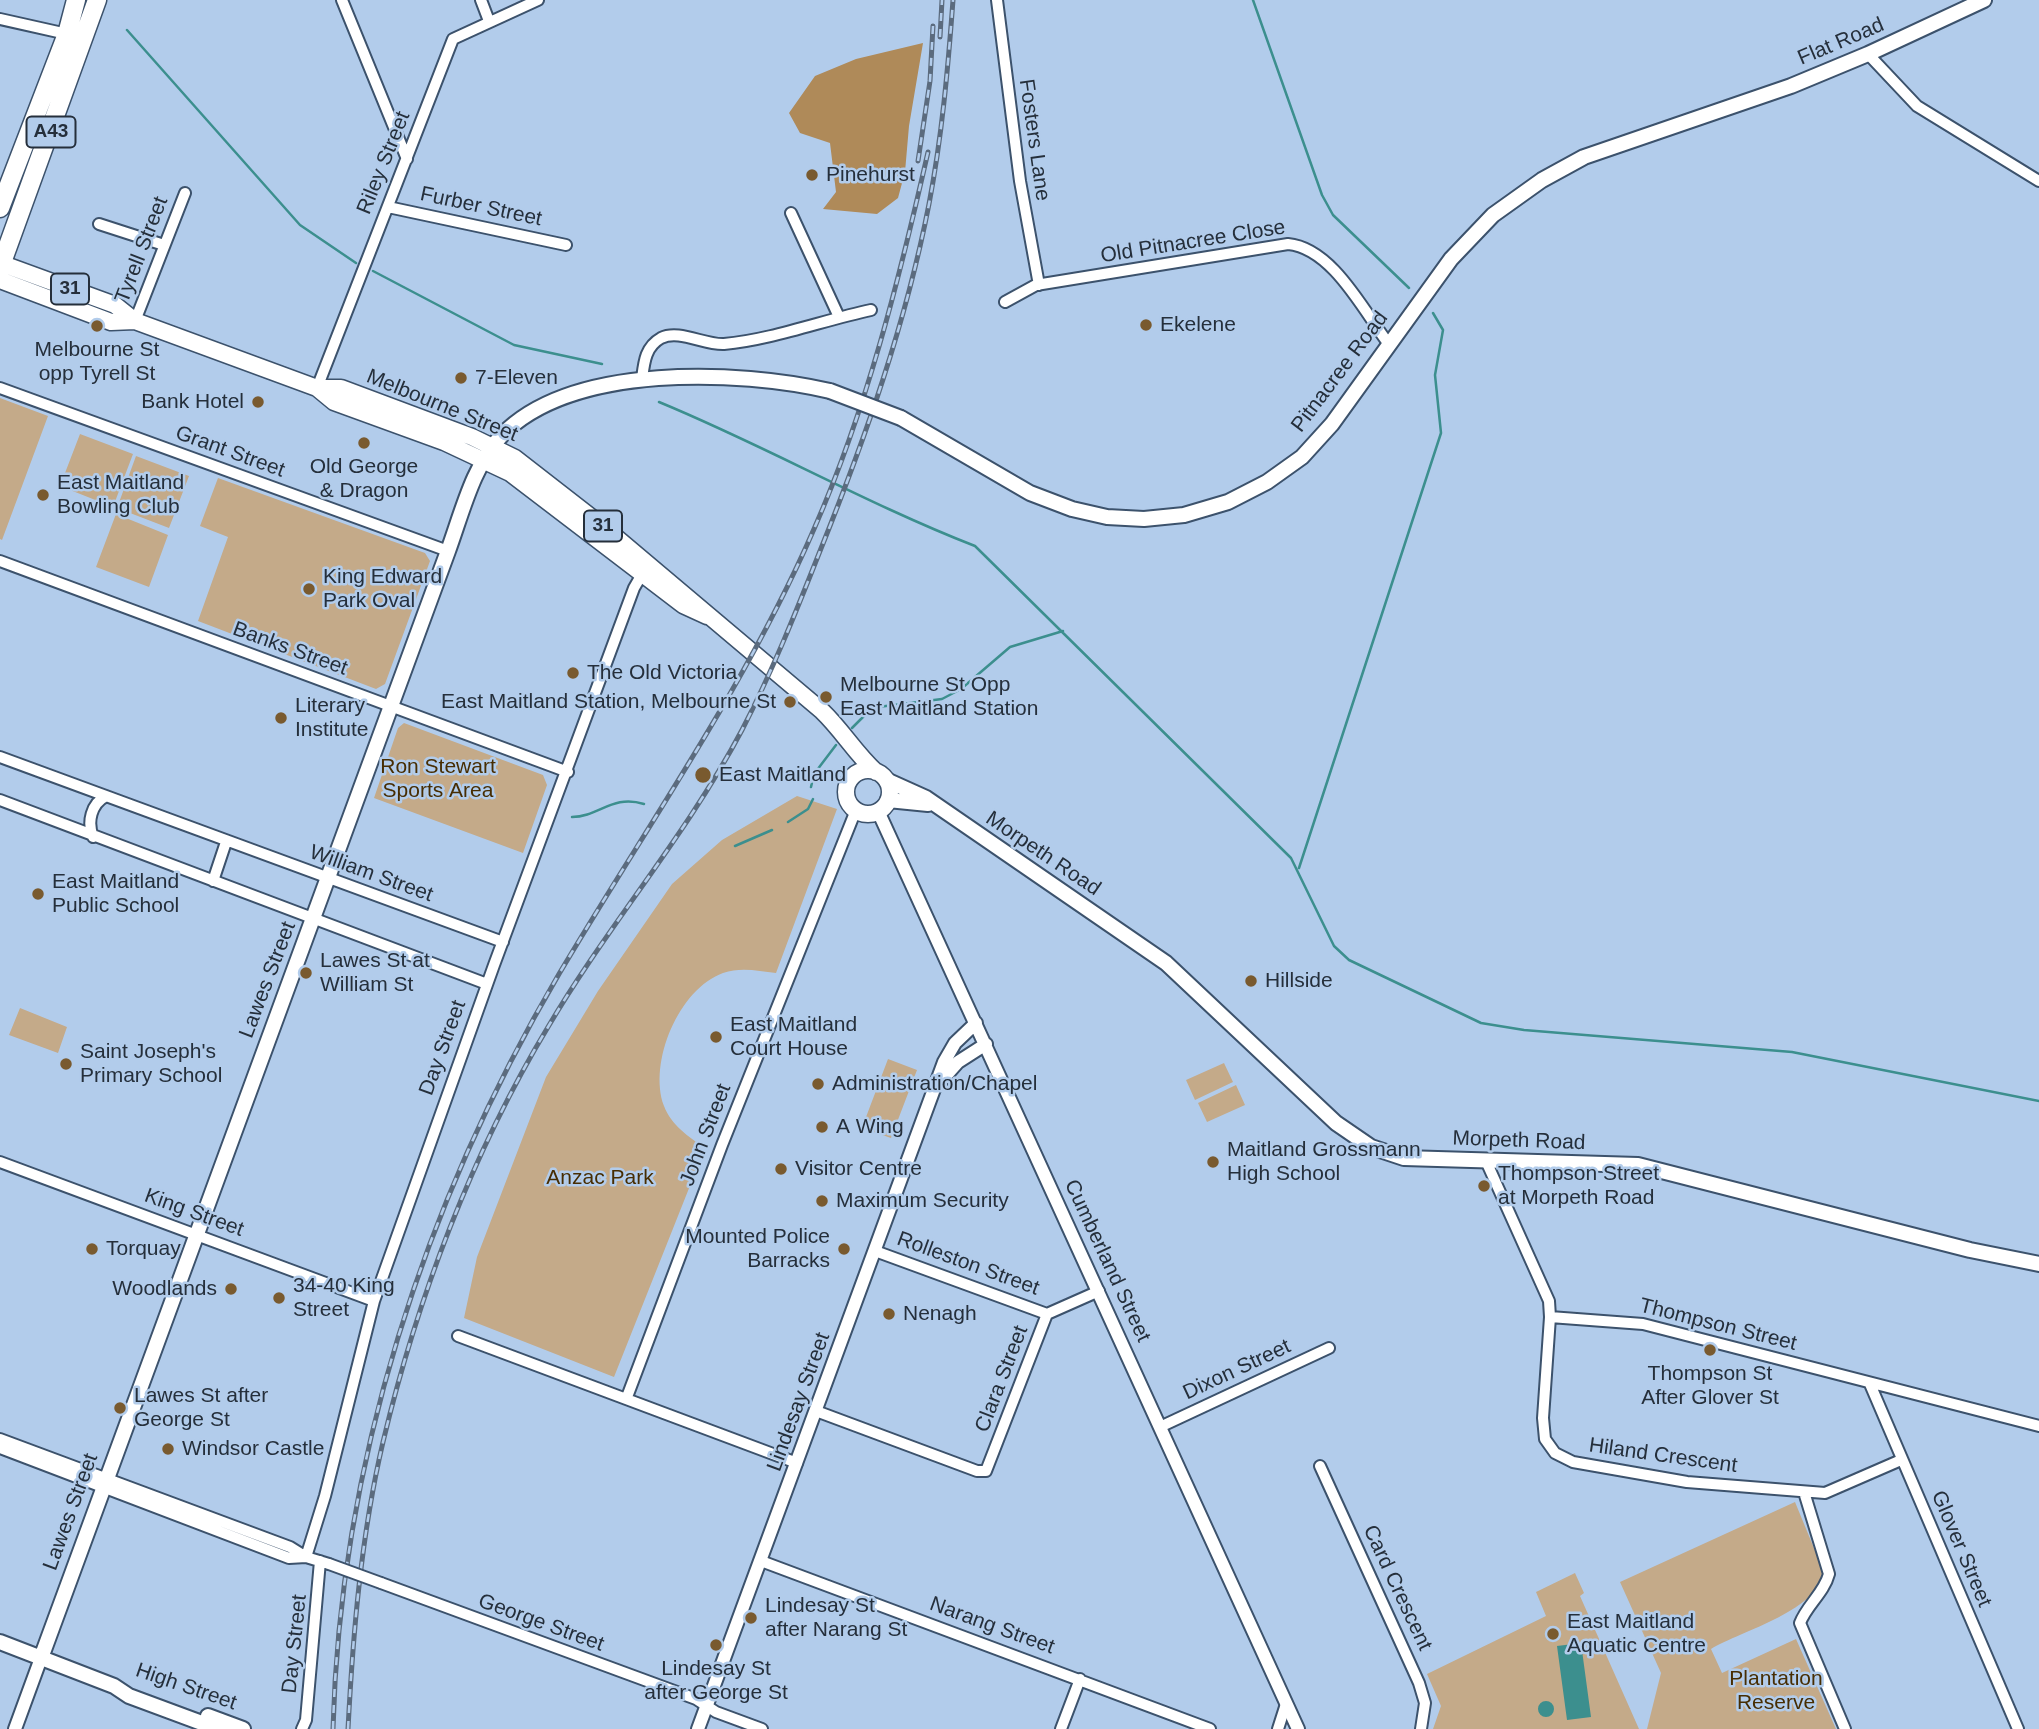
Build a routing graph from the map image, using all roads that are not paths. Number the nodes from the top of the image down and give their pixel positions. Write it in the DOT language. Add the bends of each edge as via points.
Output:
graph roads {
  1 [pos="76,0"];
  2 [pos="97,0"];
  3 [pos="342,0"];
  4 [pos="481,0"];
  5 [pos="538,0"];
  6 [pos="997,0"];
  7 [pos="1984,0"];
  8 [pos="0,19"];
  9 [pos="489,21"];
  10 [pos="67,34"];
  11 [pos="85,39"];
  12 [pos="1868,54"];
  13 [pos="1791,86"];
  14 [pos="407,159"];
  15 [pos="2039,181"];
  16 [pos="185,193"];
  17 [pos="1,202"];
  18 [pos="388,207"];
  19 [pos="791,214"];
  20 [pos="99,224"];
  21 [pos="164,245"];
  22 [pos="566,245"];
  23 [pos="0,269"];
  24 [pos="1039,285"];
  25 [pos="1005,302"];
  26 [pos="871,310"];
  27 [pos="839,317"];
  28 [pos="135,321"];
  29 [pos="1388,343"];
  30 [pos="642,379"];
  31 [pos="0,388"];
  32 [pos="317,388"];
  33 [pos="488,453"];
  34 [pos="448,551"];
  35 [pos="0,561"];
  36 [pos="645,569"];
  37 [pos="391,706"];
  38 [pos="849,745"];
  39 [pos="0,757"];
  40 [pos="568,772"];
  41 [pos="881,776"];
  42 [pos="848,783"];
  43 [pos="106,796"];
  44 [pos="0,800"];
  45 [pos="883,806"];
  46 [pos="939,808"];
  47 [pos="856,810"];
  48 [pos="93,837"];
  49 [pos="226,842"];
  50 [pos="328,879"];
  51 [pos="213,881"];
  52 [pos="313,919"];
  53 [pos="503,942"];
  54 [pos="487,984"];
  55 [pos="976,1023"];
  56 [pos="986,1044"];
  57 [pos="936,1088"];
  58 [pos="1486,1161"];
  59 [pos="0,1162"];
  60 [pos="195,1234"];
  61 [pos="875,1251"];
  62 [pos="2039,1264"];
  63 [pos="1099,1291"];
  64 [pos="374,1300"];
  65 [pos="1047,1314"];
  66 [pos="1550,1317"];
  67 [pos="458,1336"];
  68 [pos="1329,1348"];
  69 [pos="1870,1384"];
  70 [pos="627,1397"];
  71 [pos="816,1411"];
  72 [pos="1162,1426"];
  73 [pos="2039,1426"];
  74 [pos="0,1438"];
  75 [pos="0,1448"];
  76 [pos="1901,1460"];
  77 [pos="797,1463"];
  78 [pos="1320,1466"];
  79 [pos="104,1483"];
  80 [pos="1804,1492"];
  81 [pos="306,1557"];
  82 [pos="761,1560"];
  83 [pos="324,1563"];
  84 [pos="0,1642"];
  85 [pos="41,1658"];
  86 [pos="1080,1679"];
  87 [pos="114,1686"];
  88 [pos="1286,1704"];
  89 [pos="706,1706"];
  90 [pos="15,1729"];
  91 [pos="218,1729"];
  92 [pos="243,1729"];
  93 [pos="302,1729"];
  94 [pos="698,1729"];
  95 [pos="762,1729"];
  96 [pos="1060,1729"];
  97 [pos="1210,1729"];
  98 [pos="1278,1729"];
  99 [pos="1298,1729"];
  100 [pos="1421,1729"];
  101 [pos="1845,1729"];
  102 [pos="2018,1729"];
  1 -- 10 [label="highway, A43"];
  2 -- 11 [label="highway, A43"];
  3 -- 14 [label="street"];
  4 -- 9 [label="street"];
  5 -- 9 [label="street, Riley Street"];
  6 -- 24 [label="street, Fosters Lane" via="1020,181"];
  7 -- 12 [label="main road, Flat Road"];
  8 -- 10 [label="street"];
  9 -- 14 [label="street, Riley Street" via="453,39"];
  10 -- 11 [label="highway"];
  10 -- 17 [label="highway, A43"];
  11 -- 23 [label="highway, A43"];
  12 -- 13 [label="main road, Flat Road"];
  12 -- 15 [label="street" via="1917,106"];
  13 -- 29 [label="main road, Pitnacree Road" via="1584,157 1542,180 1493,215 1451,259"];
  14 -- 18 [label="street, Riley Street"];
  16 -- 21 [label="street, Tyrell Street"];
  18 -- 22 [label="street, Furber Street"];
  18 -- 32 [label="street, Riley Street"];
  19 -- 27 [label="street"];
  20 -- 21 [label="street"];
  21 -- 28 [label="street, Tyrell Street"];
  23 -- 28 [label="main road, Melbourne Street / 31" via="115,305"];
  24 -- 25 [label="street, Old Pitnacree Close"];
  24 -- 29 [label="street, Old Pitnacree Close" via="1300,245 1322,256"];
  26 -- 27 [label="street"];
  27 -- 30 [label="street" via="731,343 665,336 650,346"];
  28 -- 32 [label="main road, Melbourne Street / 31"];
  29 -- 30 [label="main road, Pitnacree Road, bridge" via="1332,424 1302,457 1228,502 1184,515 1144,519 1107,517 1030,493 901,418 830,391 756,379"];
  30 -- 33 [label="main road, Pitnacree Road" via="555,401 521,419"];
  31 -- 34 [label="street, Grant Street"];
  32 -- 33 [label="main road, Melbourne Street / 31" via="341,388"];
  33 -- 34 [label="main road, Lawes Street"];
  33 -- 36 [label="main road, Melbourne Street / 31" via="548,481"];
  34 -- 37 [label="main road, Lawes Street"];
  35 -- 37 [label="street, Banks Street"];
  36 -- 38 [label="main road, Melbourne Street / 31" via="822,711"];
  36 -- 40 [label="street, Day Street"];
  37 -- 40 [label="street, Banks Street"];
  37 -- 50 [label="main road, Lawes Street"];
  38 -- 41 [label="main road, Melbourne Street / 31"];
  38 -- 42 [label="main road"];
  39 -- 43 [label="street, William Street"];
  40 -- 53 [label="street, Day Street"];
  41 -- 42 [label="main road" via="862,771"];
  41 -- 45 [label="main road" via="890,790"];
  41 -- 46 [label="main road, Morpeth Road / 31"];
  42 -- 47 [label="main road" via="847,797"];
  43 -- 48 [label="street" via="96,803 89,821"];
  43 -- 49 [label="street, William Street"];
  44 -- 48 [label="street"];
  45 -- 46 [label="main road, Morpeth Road / 31" via="913,801"];
  45 -- 47 [label="main road, 31" via="866,814"];
  45 -- 55 [label="street, Cumberland Street"];
  46 -- 58 [label="main road, Morpeth Road / 31" via="1166,963 1336,1123 1371,1147 1404,1158"];
  47 -- 70 [label="street, John Street"];
  48 -- 51 [label="street"];
  49 -- 50 [label="street, William Street"];
  49 -- 51 [label="street"];
  50 -- 52 [label="main road, Lawes Street"];
  50 -- 53 [label="street, William Street"];
  51 -- 52 [label="street"];
  52 -- 54 [label="street"];
  52 -- 60 [label="main road, Lawes Street"];
  53 -- 54 [label="street, Day Street"];
  54 -- 64 [label="street, Day Street"];
  55 -- 56 [label="street, Cumberland Street"];
  55 -- 57 [label="street, Lindesay Street" via="948,1053"];
  56 -- 57 [label="street, Lindesay Street" via="958,1062"];
  56 -- 63 [label="street, Cumberland Street"];
  57 -- 61 [label="street, Lindesay Street"];
  58 -- 62 [label="main road, Morpeth Road / 31" via="1638,1165"];
  58 -- 66 [label="street" via="1549,1301"];
  59 -- 60 [label="street, King Street"];
  60 -- 64 [label="street, King Street"];
  60 -- 79 [label="main road, Lawes Street"];
  61 -- 65 [label="street, Rolleston Street"];
  61 -- 71 [label="street, Lindesay Street"];
  63 -- 65 [label="street, Clara Street"];
  63 -- 72 [label="street, Cumberland Street"];
  64 -- 81 [label="street, Day Street"];
  65 -- 71 [label="street, Clara Street" via="986,1471"];
  66 -- 69 [label="street, Thompson Street" via="1643,1324"];
  66 -- 80 [label="street, Hiland Crescent" via="1543,1418 1545,1439 1555,1453 1573,1462 1621,1472"];
  67 -- 70 [label="street"];
  68 -- 72 [label="street, Dixon Street"];
  69 -- 73 [label="street, Thompson Street"];
  69 -- 76 [label="street, Glover Street"];
  70 -- 77 [label="street"];
  71 -- 77 [label="street, Lindesay Street"];
  72 -- 88 [label="street, Cumberland Street"];
  74 -- 79 [label="street, George Street"];
  75 -- 79 [label="street, George Street"];
  76 -- 80 [label="street, Hiland Crescent" via="1825,1493"];
  76 -- 102 [label="street, Glover Street"];
  77 -- 82 [label="street, Lindesay Street"];
  78 -- 100 [label="street, Card Crescent" via="1418,1680 1425,1703"];
  79 -- 81 [label="street, George Street" via="289,1558"];
  79 -- 85 [label="main road, Lawes Street"];
  80 -- 101 [label="street" via="1829,1574 1800,1623"];
  81 -- 83 [label="street, George Street"];
  82 -- 86 [label="street, Narang Street"];
  82 -- 89 [label="street, Lindesay Street"];
  83 -- 89 [label="street, George Street, bridge"];
  83 -- 93 [label="street, Day Street"];
  84 -- 85 [label="main road, High Street"];
  85 -- 87 [label="main road, High Street"];
  85 -- 90 [label="street, Lawes Street"];
  86 -- 96 [label="street"];
  86 -- 97 [label="street, Narang Street"];
  87 -- 91 [label="main road, High Street" via="129,1696"];
  87 -- 92 [label="main road, High Street" via="132,1687"];
  88 -- 98 [label="street"];
  88 -- 99 [label="street, Cumberland Street"];
  89 -- 94 [label="street, Lindesay Street"];
  89 -- 95 [label="street, George Street"];
}
